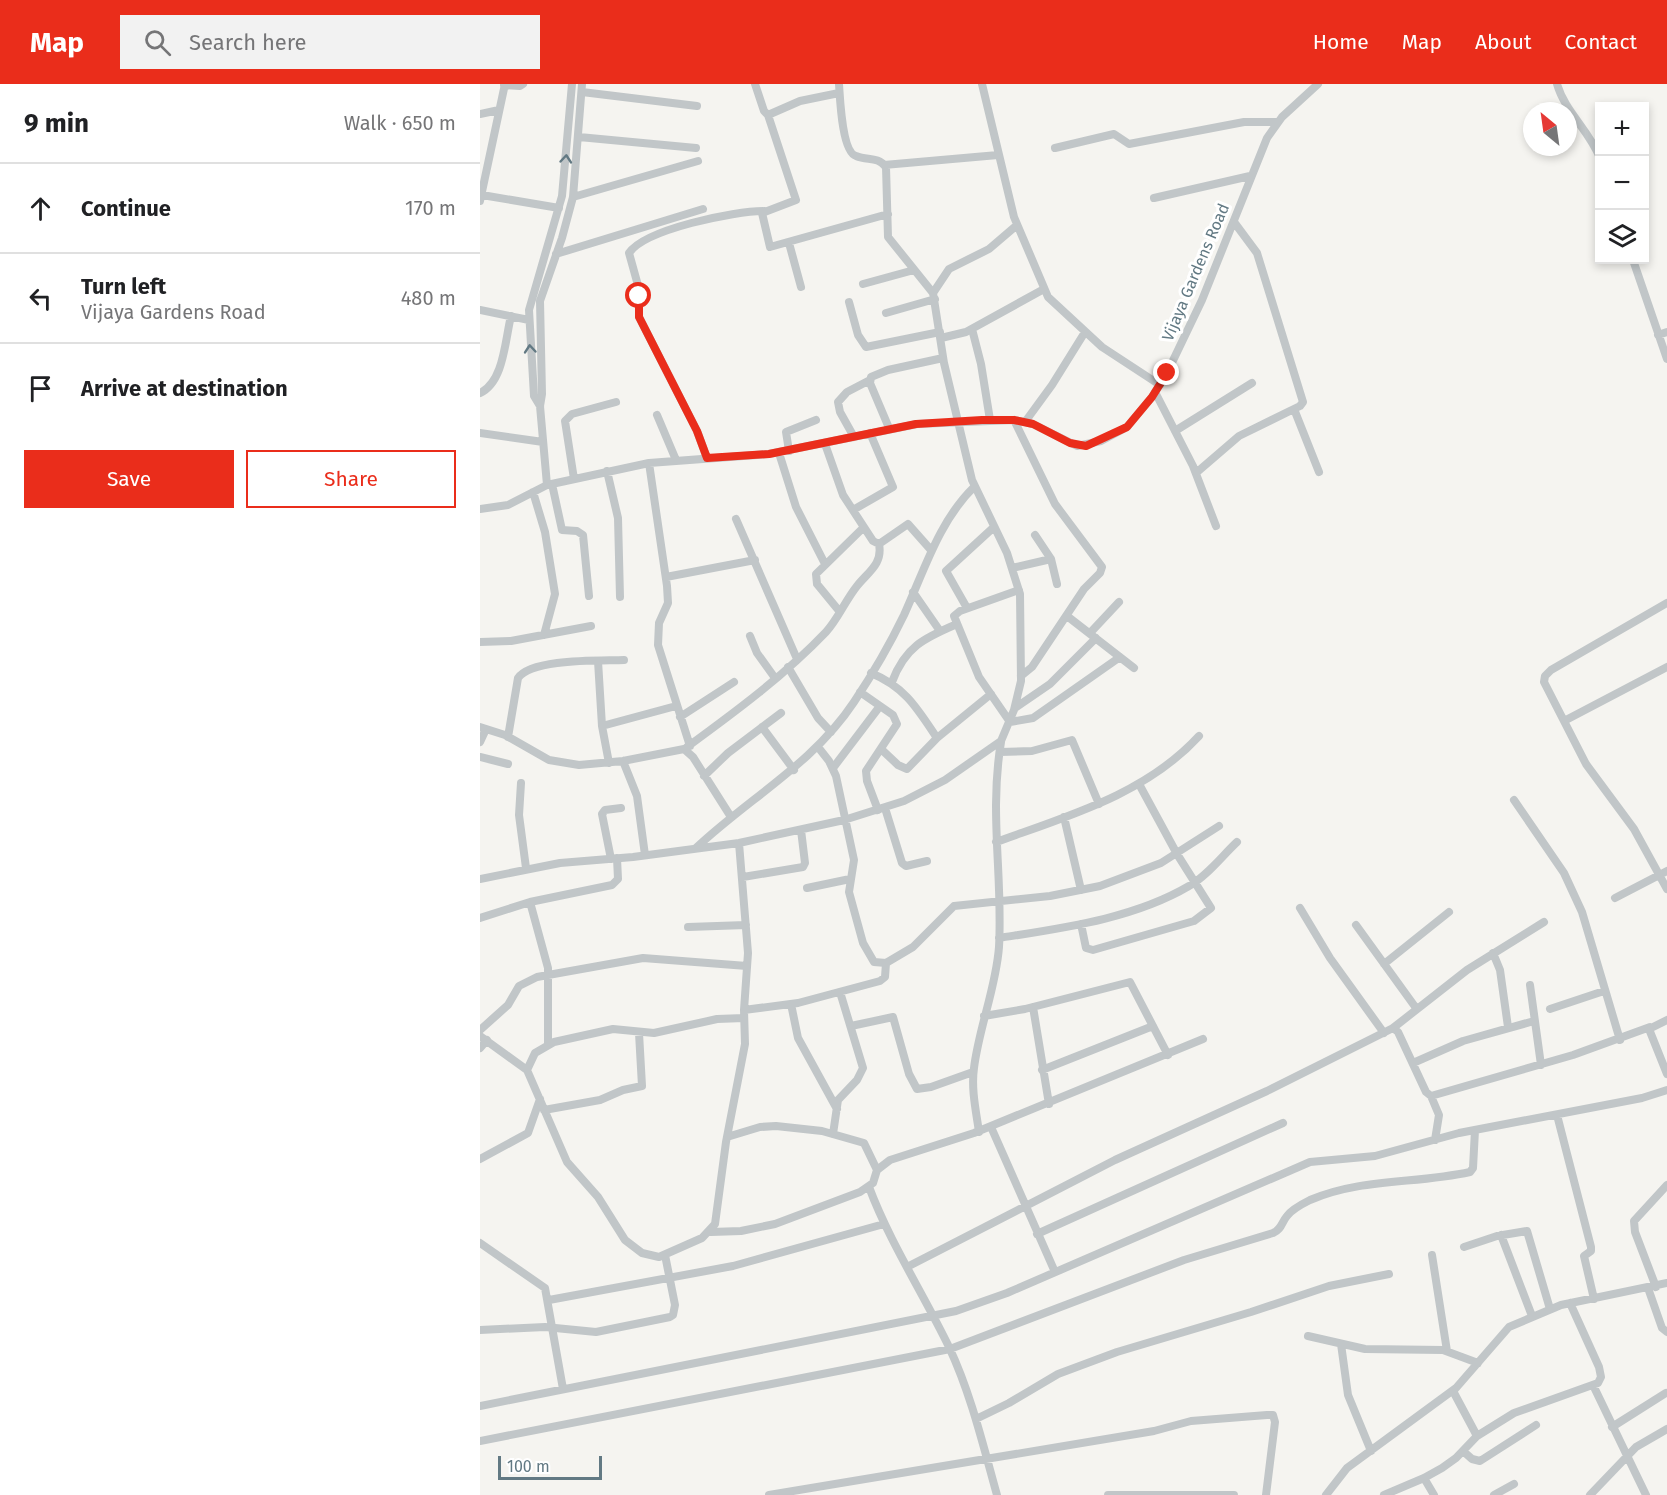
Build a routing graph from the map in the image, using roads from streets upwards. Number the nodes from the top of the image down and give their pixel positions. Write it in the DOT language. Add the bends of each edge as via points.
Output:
graph roads {
  1 [pos="505,84"];
  2 [pos="523,84"];
  3 [pos="572,84"];
  4 [pos="755,84"];
  5 [pos="982,84"];
  6 [pos="1318,84"];
  7 [pos="1557,84"];
  8 [pos="582,88"];
  9 [pos="839,88"];
  10 [pos="697,106"];
  11 [pos="499,110"];
  12 [pos="480,114"];
  13 [pos="768,115"];
  14 [pos="1278,122"];
  15 [pos="579,137"];
  16 [pos="696,148"];
  17 [pos="1055,148"];
  18 [pos="998,155"];
  19 [pos="1598,156"];
  20 [pos="698,161"];
  21 [pos="484,164"];
  22 [pos="884,165"];
  23 [pos="1250,176"];
  24 [pos="573,197"];
  25 [pos="481,198"];
  26 [pos="1154,198"];
  27 [pos="559,208"];
  28 [pos="703,209"];
  29 [pos="763,211"];
  30 [pos="888,214"];
  31 [pos="1234,222"];
  32 [pos="1017,225"];
  33 [pos="789,243"];
  34 [pos="556,254"];
  35 [pos="1635,264"];
  36 [pos="914,270"];
  37 [pos="862,284"];
  38 [pos="801,286"];
  39 [pos="1044,289"];
  40 [pos="934,296"];
  41 [pos="849,302"];
  42 [pos="480,310"];
  43 [pos="886,313"];
  44 [pos="511,316"];
  45 [pos="528,320"];
  46 [pos="972,329"];
  47 [pos="1085,332"];
  48 [pos="1663,333"];
  49 [pos="940,335"];
  50 [pos="944,358"];
  51 [pos="1667,359"];
  52 [pos="870,380"];
  53 [pos="1252,383"];
  54 [pos="1157,388"];
  55 [pos="480,393"];
  56 [pos="616,402"];
  57 [pos="540,406"];
  58 [pos="1294,409"];
  59 [pos="657,415"];
  60 [pos="816,420"];
  61 [pos="990,420"];
  62 [pos="1014,420"];
  63 [pos="958,421"];
  64 [pos="1025,422"];
  65 [pos="889,428"];
  66 [pos="1176,431"];
  67 [pos="480,433"];
  68 [pos="870,433"];
  69 [pos="854,437"];
  70 [pos="543,442"];
  71 [pos="825,444"];
  72 [pos="789,451"];
  73 [pos="779,453"];
  74 [pos="707,458"];
  75 [pos="676,460"];
  76 [pos="649,463"];
  77 [pos="607,471"];
  78 [pos="1318,472"];
  79 [pos="1196,473"];
  80 [pos="574,479"];
  81 [pos="549,485"];
  82 [pos="974,487"];
  83 [pos="533,492"];
  84 [pos="480,509"];
  85 [pos="853,510"];
  86 [pos="736,519"];
  87 [pos="1216,526"];
  88 [pos="994,527"];
  89 [pos="863,528"];
  90 [pos="1035,535"];
  91 [pos="879,544"];
  92 [pos="931,550"];
  93 [pos="1051,559"];
  94 [pos="755,560"];
  95 [pos="825,564"];
  96 [pos="1012,568"];
  97 [pos="666,577"];
  98 [pos="1058,584"];
  99 [pos="1019,590"];
  100 [pos="914,592"];
  101 [pos="589,596"];
  102 [pos="620,597"];
  103 [pos="1119,602"];
  104 [pos="1667,603"];
  105 [pos="967,608"];
  106 [pos="840,612"];
  107 [pos="1067,616"];
  108 [pos="957,624"];
  109 [pos="591,626"];
  110 [pos="940,631"];
  111 [pos="544,635"];
  112 [pos="750,636"];
  113 [pos="1093,636"];
  114 [pos="480,642"];
  115 [pos="1120,657"];
  116 [pos="797,659"];
  117 [pos="624,660"];
  118 [pos="598,661"];
  119 [pos="788,667"];
  120 [pos="1667,667"];
  121 [pos="1134,668"];
  122 [pos="871,673"];
  123 [pos="1021,676"];
  124 [pos="775,678"];
  125 [pos="734,682"];
  126 [pos="892,682"];
  127 [pos="860,692"];
  128 [pos="991,694"];
  129 [pos="676,706"];
  130 [pos="880,706"];
  131 [pos="1015,708"];
  132 [pos="781,713"];
  133 [pos="680,717"];
  134 [pos="1564,721"];
  135 [pos="1010,722"];
  136 [pos="602,726"];
  137 [pos="762,727"];
  138 [pos="483,728"];
  139 [pos="831,732"];
  140 [pos="1200,736"];
  141 [pos="508,737"];
  142 [pos="937,738"];
  143 [pos="1001,741"];
  144 [pos="480,742"];
  145 [pos="818,747"];
  146 [pos="687,748"];
  147 [pos="881,749"];
  148 [pos="1000,752"];
  149 [pos="480,757"];
  150 [pos="623,761"];
  151 [pos="609,763"];
  152 [pos="508,764"];
  153 [pos="833,768"];
  154 [pos="794,770"];
  155 [pos="704,776"];
  156 [pos="521,783"];
  157 [pos="1139,784"];
  158 [pos="1514,800"];
  159 [pos="1099,804"];
  160 [pos="621,808"];
  161 [pos="882,809"];
  162 [pos="731,817"];
  163 [pos="1064,817"];
  164 [pos="844,820"];
  165 [pos="1219,826"];
  166 [pos="801,830"];
  167 [pos="996,842"];
  168 [pos="1236,842"];
  169 [pos="738,843"];
  170 [pos="696,848"];
  171 [pos="1178,854"];
  172 [pos="645,855"];
  173 [pos="614,858"];
  174 [pos="927,861"];
  175 [pos="526,868"];
  176 [pos="1663,873"];
  177 [pos="743,877"];
  178 [pos="480,879"];
  179 [pos="850,879"];
  180 [pos="1196,881"];
  181 [pos="807,888"];
  182 [pos="1667,889"];
  183 [pos="1081,891"];
  184 [pos="1615,898"];
  185 [pos="530,902"];
  186 [pos="1000,902"];
  187 [pos="1300,908"];
  188 [pos="1449,912"];
  189 [pos="480,918"];
  190 [pos="1544,922"];
  191 [pos="1081,924"];
  192 [pos="746,925"];
  193 [pos="1356,926"];
  194 [pos="688,927"];
  195 [pos="999,938"];
  196 [pos="1493,953"];
  197 [pos="886,963"];
  198 [pos="1384,964"];
  199 [pos="747,966"];
  200 [pos="548,976"];
  201 [pos="1530,986"];
  202 [pos="1604,991"];
  203 [pos="840,992"];
  204 [pos="790,1004"];
  205 [pos="1033,1007"];
  206 [pos="1416,1008"];
  207 [pos="1550,1009"];
  208 [pos="744,1014"];
  209 [pos="984,1016"];
  210 [pos="1667,1020"];
  211 [pos="1534,1021"];
  212 [pos="851,1026"];
  213 [pos="1153,1026"];
  214 [pos="1508,1027"];
  215 [pos="1650,1027"];
  216 [pos="1393,1028"];
  217 [pos="480,1030"];
  218 [pos="639,1033"];
  219 [pos="1384,1033"];
  220 [pos="484,1038"];
  221 [pos="1203,1039"];
  222 [pos="1620,1040"];
  223 [pos="548,1044"];
  224 [pos="480,1048"];
  225 [pos="1168,1055"];
  226 [pos="1413,1063"];
  227 [pos="1541,1065"];
  228 [pos="527,1070"];
  229 [pos="1042,1070"];
  230 [pos="973,1072"];
  231 [pos="1667,1074"];
  232 [pos="1667,1090"];
  233 [pos="1431,1096"];
  234 [pos="540,1100"];
  235 [pos="1049,1104"];
  236 [pos="837,1109"];
  237 [pos="544,1110"];
  238 [pos="1557,1115"];
  239 [pos="1283,1124"];
  240 [pos="991,1127"];
  241 [pos="1475,1131"];
  242 [pos="979,1132"];
  243 [pos="833,1134"];
  244 [pos="727,1137"];
  245 [pos="1435,1140"];
  246 [pos="480,1159"];
  247 [pos="878,1170"];
  248 [pos="1667,1185"];
  249 [pos="869,1187"];
  250 [pos="1025,1206"];
  251 [pos="884,1224"];
  252 [pos="711,1232"];
  253 [pos="1037,1234"];
  254 [pos="1501,1235"];
  255 [pos="480,1243"];
  256 [pos="1464,1247"];
  257 [pos="665,1255"];
  258 [pos="1432,1255"];
  259 [pos="907,1267"];
  260 [pos="1055,1272"];
  261 [pos="1389,1274"];
  262 [pos="670,1279"];
  263 [pos="1667,1283"];
  264 [pos="1652,1287"];
  265 [pos="1594,1299"];
  266 [pos="549,1300"];
  267 [pos="1570,1303"];
  268 [pos="1550,1309"];
  269 [pos="933,1316"];
  270 [pos="1532,1316"];
  271 [pos="553,1328"];
  272 [pos="480,1330"];
  273 [pos="1667,1332"];
  274 [pos="1308,1336"];
  275 [pos="1341,1344"];
  276 [pos="950,1349"];
  277 [pos="1447,1351"];
  278 [pos="1478,1363"];
  279 [pos="1593,1385"];
  280 [pos="563,1389"];
  281 [pos="1453,1390"];
  282 [pos="1666,1393"];
  283 [pos="480,1406"];
  284 [pos="976,1419"];
  285 [pos="1536,1425"];
  286 [pos="1612,1427"];
  287 [pos="1667,1429"];
  288 [pos="1477,1436"];
  289 [pos="480,1441"];
  290 [pos="1371,1451"];
  291 [pos="1463,1451"];
  292 [pos="1626,1456"];
  293 [pos="987,1457"];
  294 [pos="1424,1479"];
  295 [pos="1514,1484"];
  296 [pos="769,1495"];
  297 [pos="996,1495"];
  298 [pos="1108,1495"];
  299 [pos="1116,1495"];
  300 [pos="1234,1495"];
  301 [pos="1266,1495"];
  302 [pos="1326,1495"];
  303 [pos="1384,1495"];
  304 [pos="1434,1495"];
  305 [pos="1494,1495"];
  306 [pos="1590,1495"];
  307 [pos="1646,1495"];
  1 -- 2 [label="street"];
  1 -- 11 [label="street"];
  27 -- 3 [label="street, one-way"];
  4 -- 13 [label="street"];
  5 -- 18 [label="street"];
  6 -- 14 [label="street, Vijaya Gardens Road"];
  7 -- 19 [label="street"];
  8 -- 10 [label="street"];
  8 -- 15 [label="street"];
  9 -- 13 [label="street"];
  9 -- 22 [label="street" via="850,151"];
  11 -- 12 [label="street"];
  11 -- 21 [label="street"];
  13 -- 29 [label="street" via="796,201"];
  14 -- 17 [label="street" via="1244,122 1129,144 1114,134"];
  14 -- 23 [label="street, Vijaya Gardens Road" via="1266,138"];
  15 -- 16 [label="street"];
  15 -- 24 [label="street"];
  18 -- 22 [label="street"];
  18 -- 32 [label="street"];
  20 -- 24 [label="street"];
  21 -- 25 [label="street"];
  22 -- 30 [label="street" via="888,172"];
  23 -- 26 [label="street"];
  23 -- 31 [label="street, Vijaya Gardens Road"];
  24 -- 34 [label="street"];
  25 -- 27 [label="street"];
  27 -- 45 [label="street" via="533,289"];
  28 -- 34 [label="street"];
  29 -- 33 [label="street" via="770,247"];
  29 -- 74 [label="street" via="693,222 643,241 629,253 639,289 639,317"];
  30 -- 33 [label="street"];
  30 -- 36 [label="street" via="888,237"];
  31 -- 54 [label="street, Vijaya Gardens Road" via="1202,300"];
  31 -- 58 [label="street" via="1257,253 1303,402"];
  32 -- 39 [label="street"];
  32 -- 40 [label="street" via="989,249 949,269"];
  33 -- 38 [label="street"];
  34 -- 57 [label="street" via="540,301"];
  35 -- 48 [label="street"];
  36 -- 37 [label="street"];
  36 -- 40 [label="street"];
  39 -- 46 [label="street"];
  39 -- 47 [label="street" via="1055,306"];
  40 -- 43 [label="street"];
  40 -- 49 [label="street"];
  41 -- 49 [label="street" via="858,335 866,347"];
  42 -- 44 [label="street"];
  44 -- 45 [label="street"];
  44 -- 55 [label="street" via="496,379"];
  57 -- 45 [label="street, one-way" via="534,396"];
  46 -- 49 [label="street"];
  46 -- 61 [label="street"];
  47 -- 54 [label="street"];
  47 -- 64 [label="street"];
  48 -- 51 [label="street"];
  49 -- 50 [label="street"];
  50 -- 52 [label="street" via="874,374"];
  50 -- 63 [label="street"];
  52 -- 65 [label="street"];
  52 -- 69 [label="street" via="847,392 838,402"];
  53 -- 66 [label="street"];
  54 -- 64 [label="street, Vijaya Gardens Road" via="1127,427 1086,446 1070,443"];
  54 -- 66 [label="street"];
  56 -- 80 [label="street" via="572,414 565,421"];
  57 -- 70 [label="street"];
  58 -- 78 [label="street"];
  58 -- 79 [label="street" via="1239,436"];
  59 -- 75 [label="street"];
  60 -- 72 [label="street" via="786,432"];
  61 -- 62 [label="street, Vijaya Gardens Road"];
  61 -- 63 [label="street, Vijaya Gardens Road"];
  62 -- 64 [label="street, Vijaya Gardens Road"];
  62 -- 107 [label="street" via="1055,504 1102,567"];
  63 -- 65 [label="street, Vijaya Gardens Road"];
  63 -- 82 [label="street"];
  65 -- 68 [label="street, Vijaya Gardens Road"];
  66 -- 79 [label="street"];
  67 -- 70 [label="street"];
  68 -- 69 [label="street, Vijaya Gardens Road"];
  68 -- 85 [label="street" via="894,487"];
  69 -- 71 [label="street, Vijaya Gardens Road"];
  70 -- 81 [label="street"];
  71 -- 72 [label="street, Vijaya Gardens Road"];
  71 -- 85 [label="street" via="843,495"];
  72 -- 73 [label="street, Vijaya Gardens Road"];
  73 -- 74 [label="street, Vijaya Gardens Road"];
  73 -- 95 [label="street" via="796,507"];
  74 -- 75 [label="street, Vijaya Gardens Road"];
  75 -- 76 [label="street, Vijaya Gardens Road"];
  76 -- 77 [label="street, Vijaya Gardens Road"];
  76 -- 97 [label="street"];
  77 -- 80 [label="street, Vijaya Gardens Road"];
  77 -- 102 [label="street" via="618,518"];
  79 -- 87 [label="street"];
  80 -- 81 [label="street, Vijaya Gardens Road"];
  81 -- 83 [label="street, Vijaya Gardens Road"];
  81 -- 101 [label="street" via="562,530 583,535"];
  82 -- 88 [label="street"];
  82 -- 92 [label="street"];
  83 -- 84 [label="street, Vijaya Gardens Road" via="508,506"];
  83 -- 111 [label="street" via="545,532 555,594"];
  85 -- 89 [label="street"];
  86 -- 94 [label="street"];
  88 -- 96 [label="street"];
  88 -- 105 [label="street" via="946,571"];
  89 -- 91 [label="street"];
  89 -- 95 [label="street"];
  90 -- 93 [label="street"];
  91 -- 92 [label="street" via="908,524"];
  91 -- 106 [label="street" via="881,554 877,563"];
  92 -- 100 [label="street"];
  93 -- 96 [label="street"];
  93 -- 98 [label="street"];
  94 -- 97 [label="street"];
  94 -- 116 [label="street"];
  95 -- 106 [label="street" via="816,579"];
  96 -- 99 [label="street"];
  97 -- 129 [label="street" via="668,603 659,623 658,645"];
  99 -- 105 [label="street"];
  99 -- 123 [label="street"];
  100 -- 110 [label="street"];
  100 -- 122 [label="street"];
  103 -- 113 [label="street"];
  104 -- 134 [label="street" via="1545,676 1544,682"];
  105 -- 108 [label="street" via="956,613"];
  106 -- 116 [label="street" via="828,630"];
  107 -- 113 [label="street"];
  107 -- 123 [label="street" via="1032,667"];
  108 -- 110 [label="street"];
  108 -- 128 [label="street"];
  109 -- 111 [label="street"];
  110 -- 126 [label="street" via="912,648"];
  111 -- 114 [label="street"];
  112 -- 124 [label="street"];
  113 -- 115 [label="street"];
  113 -- 131 [label="street" via="1050,684"];
  115 -- 121 [label="street"];
  115 -- 135 [label="street" via="1033,718"];
  116 -- 119 [label="street"];
  117 -- 118 [label="street"];
  118 -- 136 [label="street"];
  118 -- 141 [label="street" via="539,666 521,674"];
  119 -- 124 [label="street"];
  119 -- 139 [label="street" via="818,718"];
  120 -- 134 [label="street"];
  122 -- 126 [label="street"];
  122 -- 127 [label="street"];
  123 -- 131 [label="street"];
  124 -- 146 [label="street"];
  125 -- 133 [label="street"];
  126 -- 142 [label="street" via="910,699"];
  127 -- 130 [label="street"];
  127 -- 139 [label="street"];
  128 -- 135 [label="street"];
  128 -- 142 [label="street"];
  129 -- 133 [label="street"];
  129 -- 136 [label="street"];
  130 -- 147 [label="street" via="897,724"];
  130 -- 153 [label="street"];
  131 -- 135 [label="street"];
  132 -- 137 [label="street"];
  133 -- 146 [label="street"];
  134 -- 176 [label="street" via="1586,764"];
  135 -- 143 [label="street"];
  136 -- 151 [label="street"];
  137 -- 154 [label="street"];
  137 -- 155 [label="street"];
  138 -- 141 [label="street"];
  138 -- 144 [label="street"];
  139 -- 145 [label="street"];
  140 -- 157 [label="street" via="1173,762"];
  141 -- 151 [label="street" via="549,760 579,765"];
  142 -- 147 [label="street" via="907,769"];
  143 -- 148 [label="street"];
  143 -- 161 [label="street" via="945,780"];
  145 -- 153 [label="street"];
  145 -- 154 [label="street"];
  146 -- 150 [label="street"];
  146 -- 155 [label="street"];
  147 -- 161 [label="street" via="865,776"];
  148 -- 159 [label="street" via="1032,751 1072,740"];
  148 -- 167 [label="street" via="995,785"];
  149 -- 152 [label="street"];
  150 -- 151 [label="street"];
  150 -- 172 [label="street" via="637,796"];
  153 -- 164 [label="street"];
  154 -- 162 [label="street"];
  155 -- 162 [label="street"];
  156 -- 175 [label="street" via="519,815"];
  157 -- 159 [label="street"];
  157 -- 171 [label="street"];
  158 -- 202 [label="street" via="1572,890 1589,931"];
  159 -- 163 [label="street"];
  160 -- 173 [label="street" via="602,814"];
  161 -- 164 [label="street"];
  161 -- 174 [label="street" via="903,865"];
  162 -- 170 [label="street"];
  163 -- 167 [label="street"];
  163 -- 183 [label="street"];
  164 -- 166 [label="street"];
  164 -- 179 [label="street" via="854,860"];
  165 -- 171 [label="street"];
  166 -- 169 [label="street"];
  166 -- 177 [label="street" via="803,867"];
  167 -- 186 [label="street"];
  168 -- 180 [label="street"];
  169 -- 170 [label="street"];
  169 -- 177 [label="street"];
  170 -- 172 [label="street"];
  171 -- 180 [label="street"];
  171 -- 183 [label="street"];
  172 -- 173 [label="street"];
  173 -- 175 [label="street"];
  173 -- 185 [label="street" via="618,879 612,885"];
  175 -- 178 [label="street"];
  176 -- 182 [label="street"];
  176 -- 184 [label="street"];
  177 -- 192 [label="street"];
  179 -- 181 [label="street"];
  179 -- 197 [label="street" via="849,892 862,943 873,962"];
  180 -- 191 [label="street" via="1133,909"];
  180 -- 191 [label="street" via="1211,909 1194,921 1093,950 1086,948"];
  183 -- 186 [label="street"];
  185 -- 189 [label="street"];
  185 -- 200 [label="street"];
  186 -- 195 [label="street"];
  186 -- 197 [label="street" via="954,906 913,948"];
  187 -- 219 [label="street"];
  188 -- 198 [label="street"];
  190 -- 196 [label="street"];
  191 -- 195 [label="street"];
  192 -- 194 [label="street"];
  192 -- 199 [label="street"];
  193 -- 198 [label="street"];
  195 -- 209 [label="street" via="995,979"];
  196 -- 206 [label="street"];
  196 -- 214 [label="street" via="1501,975"];
  197 -- 203 [label="street" via="883,979"];
  198 -- 206 [label="street"];
  199 -- 200 [label="street" via="643,958"];
  199 -- 208 [label="street"];
  200 -- 217 [label="street" via="519,986 508,1005"];
  200 -- 223 [label="street"];
  201 -- 211 [label="street"];
  202 -- 207 [label="street"];
  202 -- 222 [label="street"];
  203 -- 204 [label="street"];
  203 -- 212 [label="street"];
  204 -- 208 [label="street"];
  204 -- 236 [label="street" via="798,1038"];
  205 -- 209 [label="street"];
  205 -- 213 [label="street" via="1130,982"];
  205 -- 229 [label="street"];
  206 -- 216 [label="street"];
  208 -- 218 [label="street"];
  208 -- 244 [label="street" via="745,1051"];
  209 -- 230 [label="street"];
  210 -- 215 [label="street"];
  211 -- 214 [label="street"];
  211 -- 227 [label="street"];
  212 -- 230 [label="street" via="893,1017 916,1089"];
  212 -- 236 [label="street" via="863,1068 838,1100"];
  213 -- 225 [label="street"];
  213 -- 229 [label="street"];
  214 -- 226 [label="street"];
  215 -- 222 [label="street"];
  215 -- 231 [label="street"];
  216 -- 219 [label="street"];
  216 -- 226 [label="street"];
  218 -- 223 [label="street" via="613,1029"];
  218 -- 237 [label="street" via="642,1086 600,1100"];
  219 -- 250 [label="street"];
  220 -- 224 [label="street"];
  220 -- 228 [label="street"];
  221 -- 225 [label="street"];
  222 -- 227 [label="street"];
  223 -- 228 [label="street" via="535,1053"];
  225 -- 235 [label="street"];
  226 -- 233 [label="street"];
  227 -- 233 [label="street"];
  228 -- 234 [label="street"];
  229 -- 235 [label="street"];
  230 -- 242 [label="street"];
  232 -- 238 [label="street"];
  233 -- 245 [label="street" via="1439,1115"];
  234 -- 237 [label="street"];
  234 -- 246 [label="street" via="528,1132"];
  235 -- 240 [label="street"];
  236 -- 243 [label="street"];
  237 -- 257 [label="street" via="567,1162 598,1197 625,1240 651,1256"];
  238 -- 241 [label="street"];
  238 -- 265 [label="street" via="1591,1246 1584,1257"];
  239 -- 253 [label="street"];
  240 -- 242 [label="street"];
  240 -- 250 [label="street"];
  241 -- 245 [label="street"];
  241 -- 276 [label="street" via="1470,1172 1335,1191 1297,1207 1273,1233 1184,1260"];
  242 -- 247 [label="street" via="890,1160"];
  243 -- 244 [label="street" via="770,1126"];
  243 -- 247 [label="street" via="864,1143"];
  244 -- 252 [label="street"];
  245 -- 260 [label="street" via="1375,1156 1302,1165"];
  247 -- 249 [label="street"];
  248 -- 264 [label="street" via="1634,1221"];
  249 -- 251 [label="street"];
  249 -- 252 [label="street" via="775,1224"];
  250 -- 253 [label="street"];
  250 -- 259 [label="street"];
  251 -- 259 [label="street"];
  251 -- 262 [label="street" via="733,1266"];
  252 -- 257 [label="street"];
  253 -- 260 [label="street"];
  254 -- 256 [label="street"];
  254 -- 268 [label="street" via="1529,1233"];
  254 -- 270 [label="street"];
  255 -- 266 [label="street" via="542,1284"];
  257 -- 262 [label="street"];
  258 -- 277 [label="street"];
  259 -- 269 [label="street"];
  260 -- 269 [label="street" via="982,1303"];
  261 -- 284 [label="street" via="1329,1286 1117,1352 1058,1374"];
  262 -- 266 [label="street"];
  262 -- 271 [label="street" via="675,1305 670,1317 596,1332"];
  263 -- 264 [label="street"];
  264 -- 265 [label="street"];
  264 -- 273 [label="street" via="1662,1328"];
  265 -- 267 [label="street"];
  266 -- 271 [label="street"];
  267 -- 268 [label="street"];
  267 -- 279 [label="street" via="1599,1367 1600,1380"];
  268 -- 270 [label="street"];
  269 -- 276 [label="street"];
  269 -- 280 [label="street"];
  270 -- 278 [label="street" via="1504,1330"];
  271 -- 272 [label="street"];
  271 -- 280 [label="street"];
  274 -- 275 [label="street"];
  275 -- 277 [label="street" via="1365,1349"];
  275 -- 290 [label="street" via="1348,1395"];
  276 -- 284 [label="street"];
  276 -- 289 [label="street"];
  277 -- 278 [label="street"];
  278 -- 281 [label="street"];
  279 -- 286 [label="street"];
  279 -- 288 [label="street" via="1521,1410"];
  280 -- 283 [label="street"];
  281 -- 288 [label="street"];
  281 -- 290 [label="street"];
  282 -- 286 [label="street"];
  284 -- 293 [label="street"];
  285 -- 291 [label="street" via="1480,1461"];
  286 -- 292 [label="street"];
  287 -- 292 [label="street"];
  288 -- 291 [label="street"];
  290 -- 302 [label="street" via="1347,1468"];
  291 -- 294 [label="street"];
  292 -- 306 [label="street"];
  292 -- 307 [label="street"];
  293 -- 296 [label="street"];
  293 -- 297 [label="street"];
  293 -- 301 [label="street" via="1154,1431 1191,1421 1273,1415"];
  294 -- 303 [label="street"];
  294 -- 304 [label="street"];
  295 -- 305 [label="street"];
  298 -- 299 [label="street"];
  299 -- 300 [label="street"];
}
